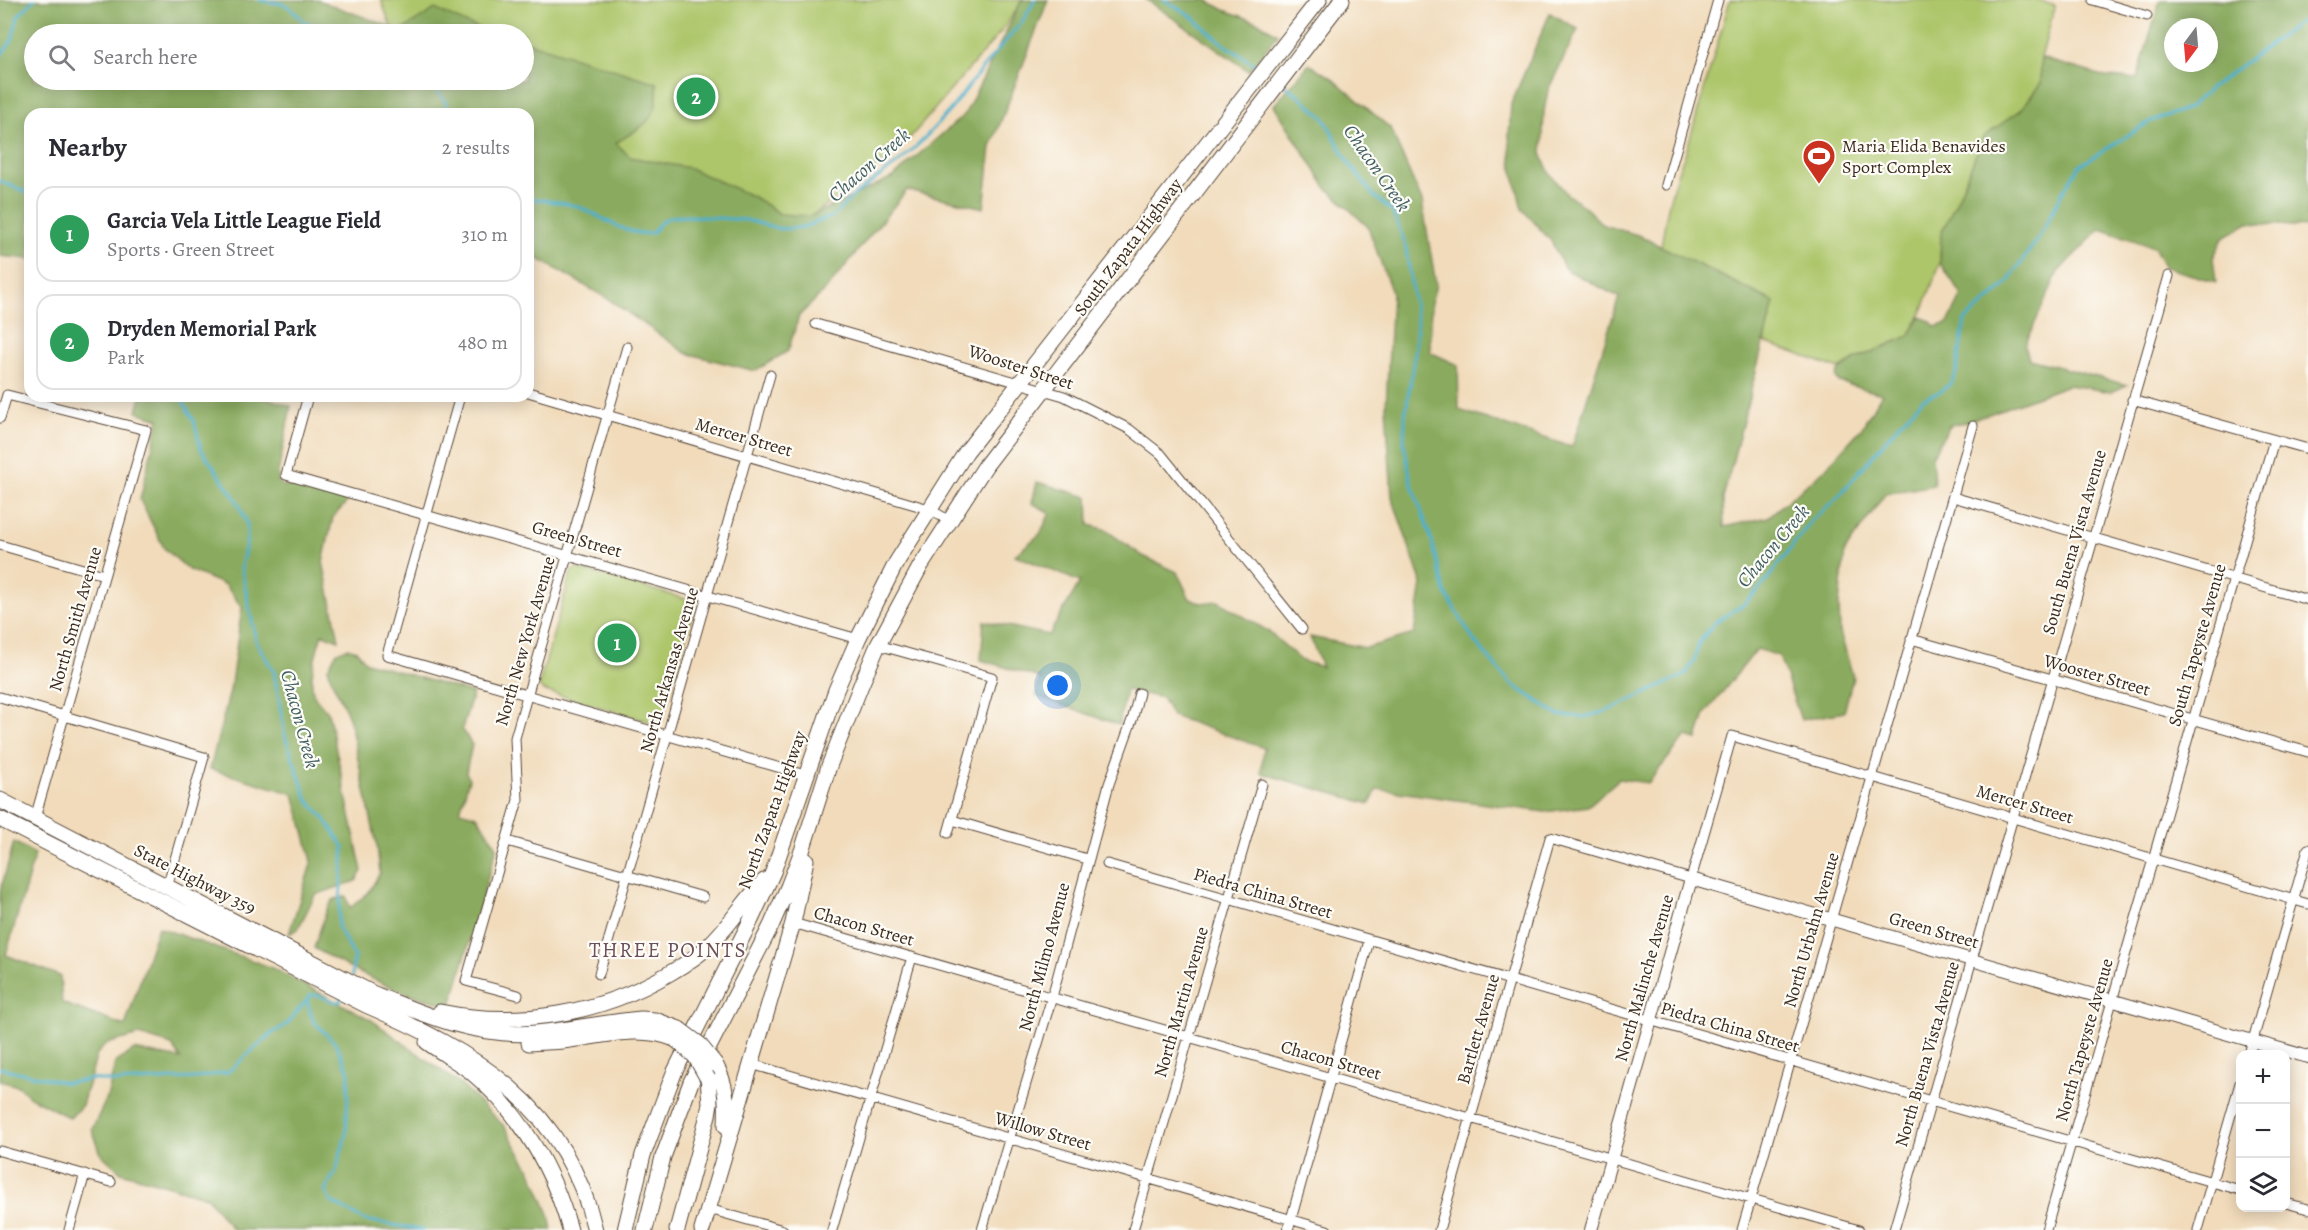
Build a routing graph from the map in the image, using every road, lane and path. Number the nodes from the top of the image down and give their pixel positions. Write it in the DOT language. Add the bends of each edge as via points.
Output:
graph roads {
  1 [pos="1319,0"];
  2 [pos="1342,0"];
  3 [pos="1718,0"];
  4 [pos="2093,0"];
  5 [pos="2146,16"];
  6 [pos="1666,185"];
  7 [pos="2169,276"];
  8 [pos="816,324"];
  9 [pos="627,347"];
  10 [pos="770,375"];
  11 [pos="1020,383"];
  12 [pos="1043,390"];
  13 [pos="534,394"];
  14 [pos="24,399"];
  15 [pos="2132,400"];
  16 [pos="35,402"];
  17 [pos="306,402"];
  18 [pos="458,402"];
  19 [pos="607,415"];
  20 [pos="0,418"];
  21 [pos="1973,426"];
  22 [pos="2274,440"];
  23 [pos="2308,449"];
  24 [pos="748,456"];
  25 [pos="1953,497"];
  26 [pos="929,509"];
  27 [pos="427,515"];
  28 [pos="948,520"];
  29 [pos="2093,538"];
  30 [pos="0,545"];
  31 [pos="567,555"];
  32 [pos="104,575"];
  33 [pos="2234,579"];
  34 [pos="707,595"];
  35 [pos="2308,600"];
  36 [pos="1302,629"];
  37 [pos="858,639"];
  38 [pos="1911,639"];
  39 [pos="878,645"];
  40 [pos="2052,679"];
  41 [pos="1139,693"];
  42 [pos="526,696"];
  43 [pos="0,697"];
  44 [pos="64,715"];
  45 [pos="2193,719"];
  46 [pos="668,736"];
  47 [pos="1732,736"];
  48 [pos="2308,752"];
  49 [pos="805,775"];
  50 [pos="1873,777"];
  51 [pos="1262,784"];
  52 [pos="0,800"];
  53 [pos="817,805"];
  54 [pos="35,818"];
  55 [pos="2013,818"];
  56 [pos="0,819"];
  57 [pos="952,820"];
  58 [pos="948,833"];
  59 [pos="1550,838"];
  60 [pos="507,841"];
  61 [pos="2308,849"];
  62 [pos="1087,859"];
  63 [pos="2153,859"];
  64 [pos="1107,864"];
  65 [pos="773,872"];
  66 [pos="628,874"];
  67 [pos="1691,879"];
  68 [pos="167,887"];
  69 [pos="703,897"];
  70 [pos="1228,900"];
  71 [pos="2294,900"];
  72 [pos="2308,904"];
  73 [pos="1832,919"];
  74 [pos="793,923"];
  75 [pos="1369,941"];
  76 [pos="275,951"];
  77 [pos="912,957"];
  78 [pos="1972,960"];
  79 [pos="599,974"];
  80 [pos="1509,981"];
  81 [pos="518,995"];
  82 [pos="1052,997"];
  83 [pos="369,999"];
  84 [pos="2112,1000"];
  85 [pos="1650,1021"];
  86 [pos="677,1034"];
  87 [pos="1189,1036"];
  88 [pos="2253,1041"];
  89 [pos="2250,1050"];
  90 [pos="2308,1057"];
  91 [pos="1790,1061"];
  92 [pos="751,1065"];
  93 [pos="1330,1077"];
  94 [pos="870,1099"];
  95 [pos="2236,1100"];
  96 [pos="1931,1101"];
  97 [pos="1470,1118"];
  98 [pos="1010,1139"];
  99 [pos="2071,1142"];
  100 [pos="725,1150"];
  101 [pos="0,1151"];
  102 [pos="1611,1158"];
  103 [pos="85,1174"];
  104 [pos="1148,1179"];
  105 [pos="111,1182"];
  106 [pos="2212,1182"];
  107 [pos="2236,1189"];
  108 [pos="1751,1199"];
  109 [pos="2290,1204"];
  110 [pos="708,1209"];
  111 [pos="2308,1209"];
  112 [pos="1291,1220"];
  113 [pos="69,1230"];
  114 [pos="570,1230"];
  115 [pos="595,1230"];
  116 [pos="625,1230"];
  117 [pos="645,1230"];
  118 [pos="676,1230"];
  119 [pos="702,1230"];
  120 [pos="783,1230"];
  121 [pos="832,1230"];
  122 [pos="982,1230"];
  123 [pos="1133,1230"];
  124 [pos="1288,1230"];
  125 [pos="1327,1230"];
  126 [pos="1439,1230"];
  127 [pos="1591,1230"];
  128 [pos="1742,1230"];
  129 [pos="1859,1230"];
  130 [pos="1894,1230"];
  131 [pos="2046,1230"];
  132 [pos="2198,1230"];
  1 -- 11 [label="main road, South Zapata Highway"];
  2 -- 12 [label="main road, South Zapata Highway"];
  3 -- 6 [label="street"];
  4 -- 5 [label="street"];
  7 -- 15 [label="street, South Buena Vista Avenue"];
  8 -- 11 [label="street, Wooster Street"];
  9 -- 19 [label="street, North New York Avenue"];
  10 -- 24 [label="street, North Arkansas Avenue"];
  11 -- 12 [label="street, Wooster Street"];
  11 -- 26 [label="main road, South Zapata Highway" via="966,452"];
  12 -- 28 [label="main road, South Zapata Highway"];
  12 -- 36 [label="street, Wooster Street" via="1064,396 1130,429 1161,454"];
  13 -- 19 [label="street, Mercer Street"];
  14 -- 20 [label="street, North Smith Avenue" via="7,395"];
  15 -- 22 [label="street"];
  15 -- 29 [label="street, South Buena Vista Avenue"];
  16 -- 32 [label="street, North Smith Avenue" via="146,430"];
  17 -- 27 [label="street, Green Street" via="286,475"];
  18 -- 27 [label="street"];
  19 -- 24 [label="street, Mercer Street"];
  19 -- 31 [label="street, North New York Avenue"];
  21 -- 25 [label="street, North Urbahn Avenue"];
  22 -- 23 [label="street"];
  22 -- 33 [label="street, South Tapeyste Avenue"];
  24 -- 26 [label="street, Mercer Street"];
  24 -- 34 [label="street, North Arkansas Avenue"];
  25 -- 29 [label="street"];
  25 -- 38 [label="street, North Urbahn Avenue"];
  26 -- 28 [label="street, Mercer Street"];
  26 -- 37 [label="main road, North Zapata Highway" via="896,563"];
  27 -- 31 [label="street, Green Street"];
  27 -- 42 [label="street" via="387,655"];
  28 -- 39 [label="main road"];
  29 -- 33 [label="street"];
  29 -- 40 [label="street, South Buena Vista Avenue"];
  30 -- 32 [label="street"];
  31 -- 34 [label="street, Green Street"];
  31 -- 42 [label="street, North New York Avenue"];
  32 -- 44 [label="street, North Smith Avenue"];
  33 -- 35 [label="street"];
  33 -- 45 [label="street, South Tapeyste Avenue"];
  34 -- 37 [label="street, Green Street"];
  34 -- 46 [label="street, North Arkansas Avenue"];
  37 -- 49 [label="main road, North Zapata Highway"];
  38 -- 40 [label="street, Wooster Street"];
  38 -- 50 [label="street, North Urbahn Avenue"];
  39 -- 53 [label="main road"];
  39 -- 57 [label="street" via="992,676"];
  40 -- 45 [label="street, Wooster Street"];
  40 -- 55 [label="street, South Buena Vista Avenue"];
  41 -- 62 [label="street, North Milmo Avenue"];
  42 -- 46 [label="street"];
  42 -- 60 [label="street, North New York Avenue" via="515,738 518,800"];
  43 -- 44 [label="street"];
  44 -- 54 [label="street, North Smith Avenue"];
  44 -- 68 [label="street" via="204,757"];
  45 -- 48 [label="street, Wooster Street"];
  45 -- 63 [label="street, South Tapeyste Avenue"];
  46 -- 49 [label="street"];
  46 -- 66 [label="street, North Arkansas Avenue"];
  47 -- 50 [label="street, Mercer Street"];
  47 -- 67 [label="street, North Malinche Avenue"];
  49 -- 65 [label="main road, North Zapata Highway"];
  50 -- 55 [label="street, Mercer Street"];
  50 -- 73 [label="street, North Urbahn Avenue"];
  51 -- 70 [label="street, North Martin Avenue"];
  52 -- 54 [label="main road, State Highway 359"];
  53 -- 74 [label="main road"];
  53 -- 117 [label="main road" via="771,926 691,1082 663,1157"];
  54 -- 68 [label="main road, State Highway 359"];
  55 -- 63 [label="street, Mercer Street"];
  55 -- 78 [label="street, North Buena Vista Avenue"];
  56 -- 76 [label="main road, State Highway 359"];
  57 -- 58 [label="street"];
  57 -- 62 [label="street"];
  59 -- 67 [label="street, Green Street"];
  59 -- 80 [label="street, Bartlett Avenue"];
  60 -- 66 [label="street"];
  60 -- 81 [label="street, North New York Avenue" via="466,981"];
  61 -- 71 [label="street"];
  62 -- 82 [label="street, North Milmo Avenue"];
  63 -- 71 [label="street, Mercer Street"];
  63 -- 84 [label="street, North Tapeyste Avenue"];
  64 -- 70 [label="street, Piedra China Street"];
  65 -- 83 [label="main road" via="752,893 725,931 702,952 653,983 584,1010 492,1018 459,1016"];
  65 -- 116 [label="main road, North Zapata Highway" via="674,1073 643,1155"];
  66 -- 69 [label="street"];
  66 -- 79 [label="street, North Arkansas Avenue"];
  67 -- 73 [label="street, Green Street"];
  67 -- 85 [label="street, North Malinche Avenue"];
  68 -- 76 [label="main road, State Highway 359"];
  70 -- 75 [label="street, Piedra China Street"];
  70 -- 87 [label="street, North Martin Avenue"];
  71 -- 72 [label="street, Mercer Street"];
  71 -- 88 [label="street"];
  73 -- 78 [label="street, Green Street"];
  73 -- 91 [label="street, North Urbahn Avenue"];
  74 -- 77 [label="street, Chacon Street"];
  74 -- 92 [label="main road"];
  75 -- 80 [label="street, Piedra China Street"];
  75 -- 93 [label="street"];
  76 -- 83 [label="main road, State Highway 359"];
  77 -- 82 [label="street, Chacon Street"];
  77 -- 94 [label="street"];
  78 -- 84 [label="street, Green Street"];
  78 -- 96 [label="street, North Buena Vista Avenue"];
  80 -- 85 [label="street, Piedra China Street"];
  80 -- 97 [label="street, Bartlett Avenue"];
  82 -- 87 [label="street, Chacon Street"];
  82 -- 98 [label="street, North Milmo Avenue"];
  83 -- 86 [label="main road" via="421,1021 496,1041 562,1041 638,1031"];
  83 -- 114 [label="main road" via="469,1070 508,1109 543,1159"];
  83 -- 115 [label="main road" via="478,1062 515,1091 562,1150 586,1200"];
  84 -- 88 [label="street, Green Street"];
  84 -- 99 [label="street, North Tapeyste Avenue"];
  85 -- 91 [label="street, Piedra China Street"];
  85 -- 102 [label="street, North Malinche Avenue"];
  86 -- 100 [label="main road, bridge" via="699,1044 723,1077 728,1100"];
  86 -- 118 [label="main road, bridge" via="708,1079 710,1103"];
  87 -- 93 [label="street, Chacon Street"];
  87 -- 104 [label="street, North Martin Avenue"];
  88 -- 89 [label="street"];
  88 -- 90 [label="street, Green Street"];
  91 -- 96 [label="street, Piedra China Street"];
  91 -- 108 [label="street, North Urbahn Avenue"];
  92 -- 94 [label="street, Willow Street"];
  92 -- 100 [label="main road"];
  93 -- 97 [label="street, Chacon Street"];
  93 -- 112 [label="street"];
  94 -- 98 [label="street, Willow Street"];
  94 -- 121 [label="street"];
  95 -- 106 [label="street"];
  96 -- 99 [label="street, Piedra China Street"];
  96 -- 130 [label="street, North Buena Vista Avenue"];
  97 -- 102 [label="street, Chacon Street"];
  97 -- 126 [label="street, Bartlett Avenue"];
  98 -- 104 [label="street, Willow Street"];
  98 -- 122 [label="street, North Milmo Avenue"];
  99 -- 106 [label="street, Piedra China Street"];
  99 -- 131 [label="street, North Tapeyste Avenue"];
  100 -- 110 [label="main road"];
  101 -- 103 [label="street"];
  102 -- 108 [label="street, Chacon Street"];
  102 -- 127 [label="street, North Malinche Avenue"];
  103 -- 105 [label="street"];
  103 -- 113 [label="street"];
  104 -- 112 [label="street, Willow Street"];
  104 -- 123 [label="street, North Martin Avenue"];
  106 -- 107 [label="street, Piedra China Street"];
  106 -- 132 [label="street"];
  108 -- 128 [label="street, North Urbahn Avenue"];
  108 -- 129 [label="street, Chacon Street"];
  109 -- 111 [label="street"];
  110 -- 119 [label="main road"];
  110 -- 120 [label="street"];
  112 -- 124 [label="street"];
  112 -- 125 [label="street, Willow Street"];
}
